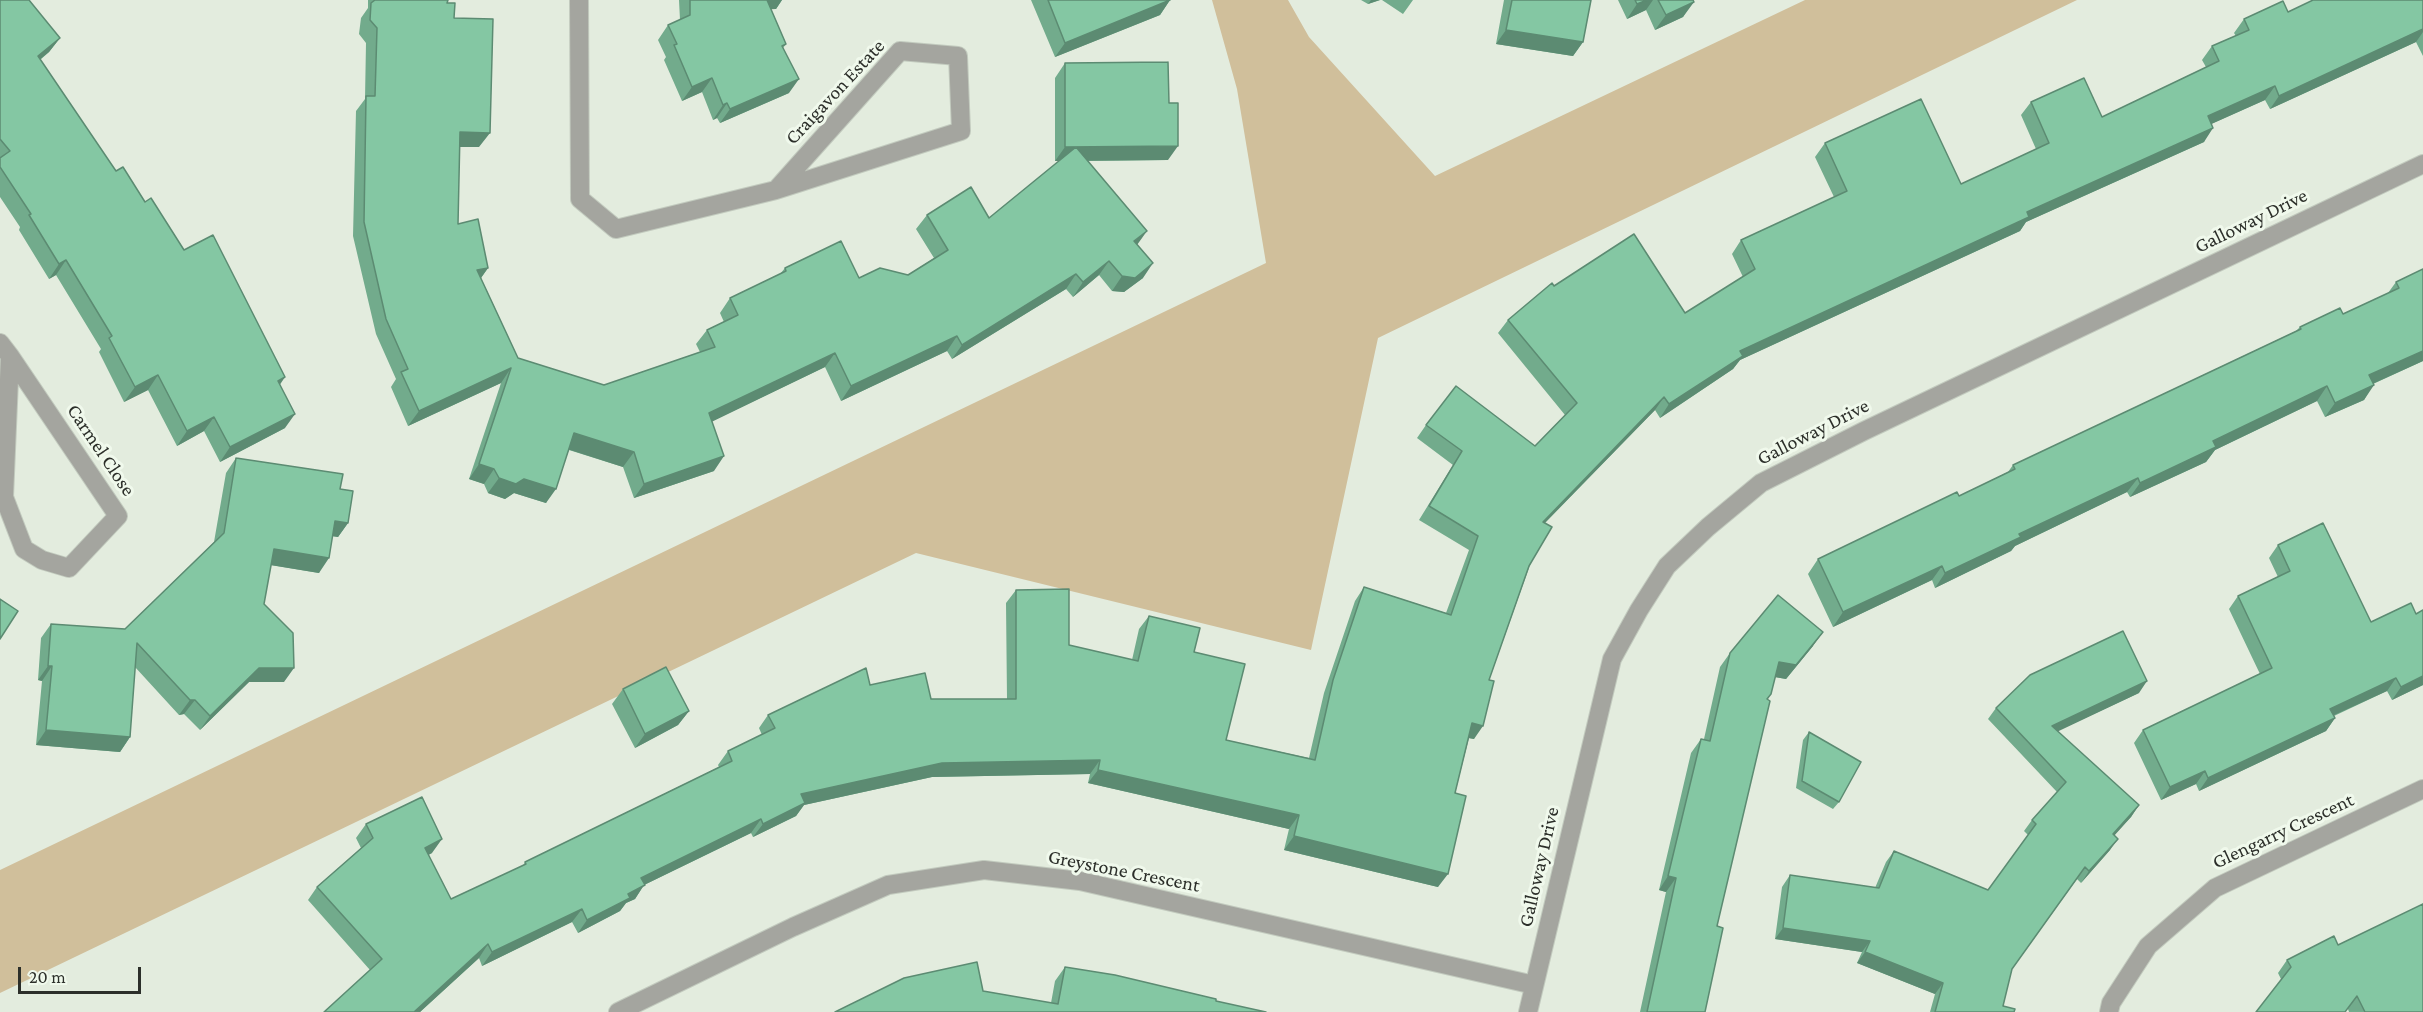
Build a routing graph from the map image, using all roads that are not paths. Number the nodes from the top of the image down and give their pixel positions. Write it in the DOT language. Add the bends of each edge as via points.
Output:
graph roads {
  1 [pos="579,0"];
  2 [pos="2423,164"];
  3 [pos="776,190"];
  4 [pos="5,349"];
  5 [pos="2423,789"];
  6 [pos="1534,986"];
  7 [pos="618,1012"];
  8 [pos="1528,1012"];
  9 [pos="2109,1012"];
  1 -- 3 [label="street, Craigavon Estate" via="580,199 616,229"];
  2 -- 6 [label="street, Galloway Drive" via="1853,436 1761,483 1707,527 1667,566 1612,659"];
  3 -- 3 [label="street, Craigavon Estate" via="961,131 958,57 900,51"];
  4 -- 4 [label="street, Carmel Close" via="4,497 24,549 42,560 69,568 118,516"];
  5 -- 9 [label="street, Glengarry Crescent" via="2215,888 2148,946"];
  6 -- 7 [label="street, Greystone Crescent" via="1080,881 984,870 888,885"];
  6 -- 8 [label="street, Galloway Drive"];
}
